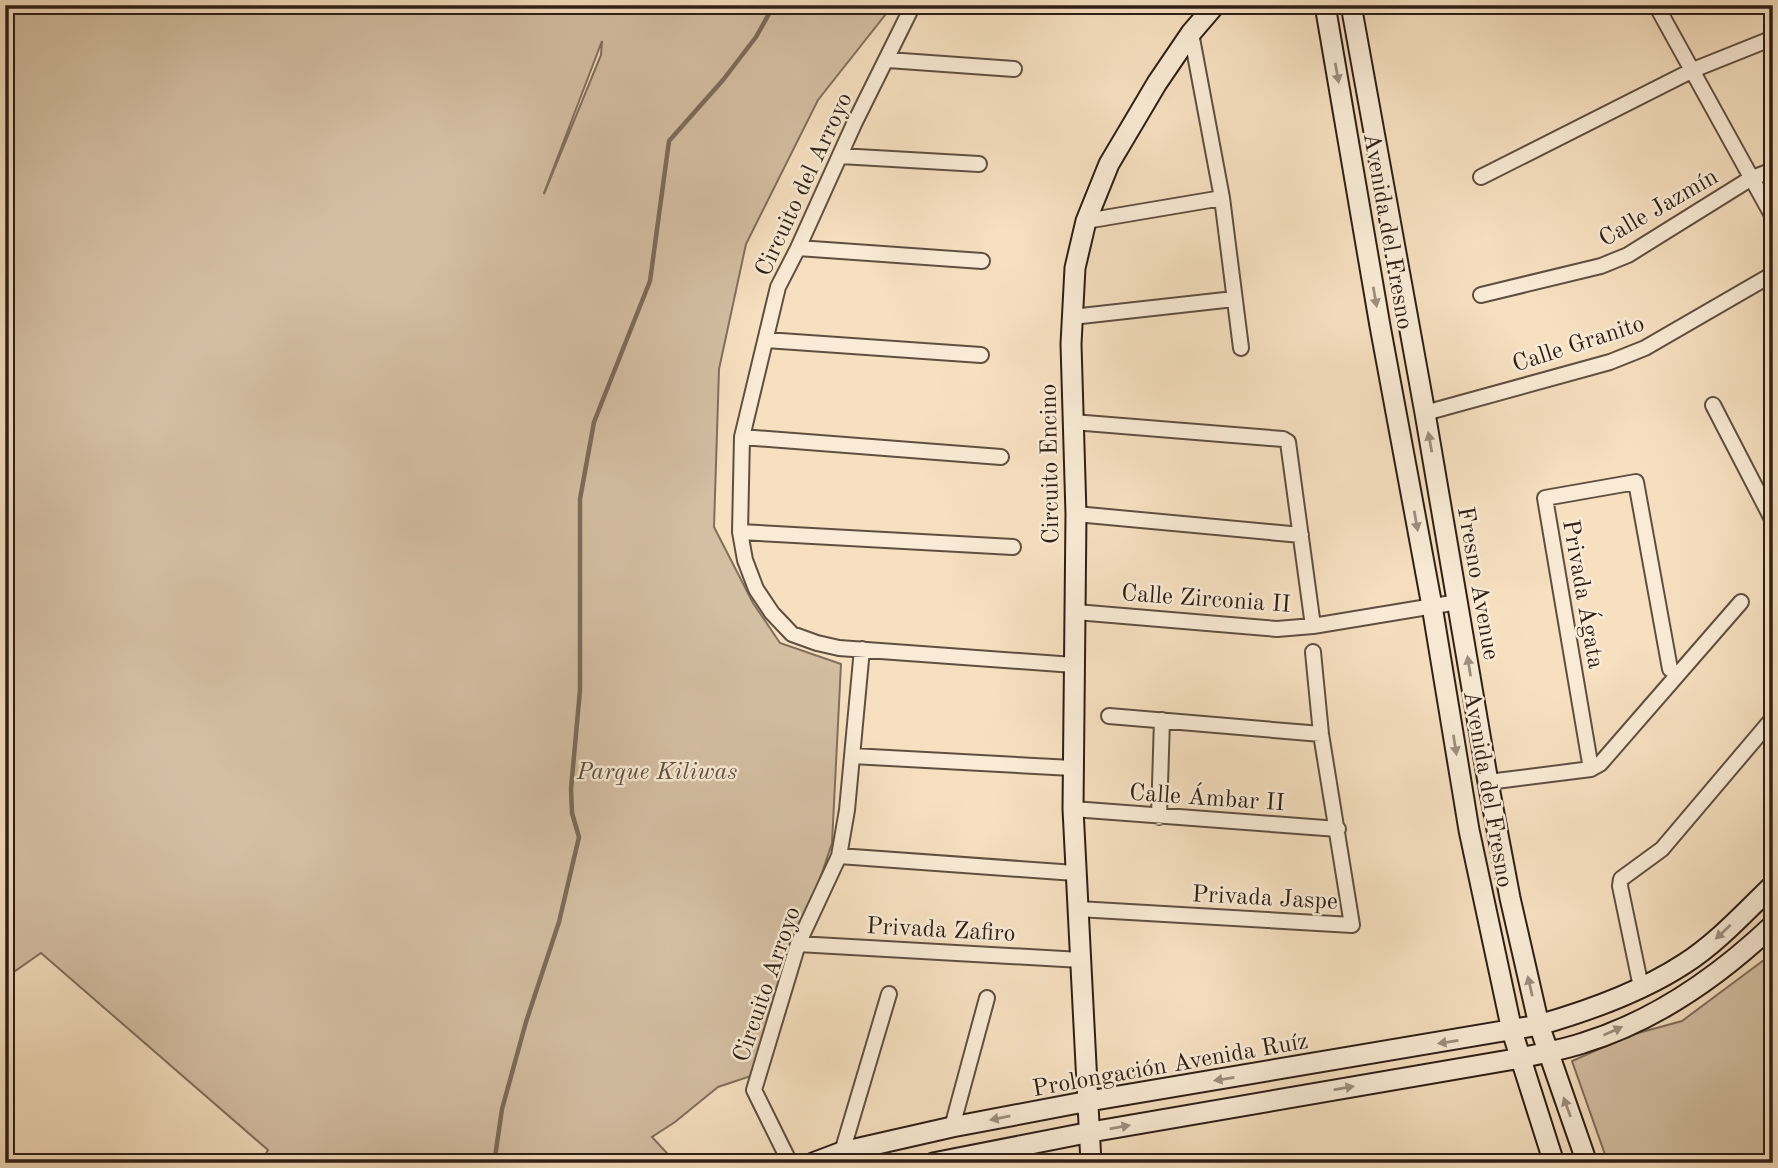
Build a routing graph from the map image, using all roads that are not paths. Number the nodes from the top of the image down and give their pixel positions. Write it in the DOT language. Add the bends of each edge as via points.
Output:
graph roads {
  1 [pos="914,5"];
  2 [pos="1215,5"];
  3 [pos="1325,5"];
  4 [pos="1351,5"];
  5 [pos="1656,5"];
  6 [pos="1191,33"];
  7 [pos="1773,38"];
  8 [pos="888,60"];
  9 [pos="1014,69"];
  10 [pos="1693,71"];
  11 [pos="840,156"];
  12 [pos="979,164"];
  13 [pos="1773,170"];
  14 [pos="1481,177"];
  15 [pos="1750,179"];
  16 [pos="1222,198"];
  17 [pos="1773,218"];
  18 [pos="1086,222"];
  19 [pos="798,248"];
  20 [pos="982,261"];
  21 [pos="1773,274"];
  22 [pos="1481,295"];
  23 [pos="1234,299"];
  24 [pos="1072,317"];
  25 [pos="766,340"];
  26 [pos="1241,348"];
  27 [pos="981,355"];
  28 [pos="1713,405"];
  29 [pos="1425,413"];
  30 [pos="1073,422"];
  31 [pos="742,437"];
  32 [pos="1001,457"];
  33 [pos="1076,514"];
  34 [pos="1773,521"];
  35 [pos="740,532"];
  36 [pos="1301,535"];
  37 [pos="1013,547"];
  38 [pos="1458,602"];
  39 [pos="1741,602"];
  40 [pos="1432,606"];
  41 [pos="1076,611"];
  42 [pos="1314,626"];
  43 [pos="862,649"];
  44 [pos="1313,652"];
  45 [pos="1074,666"];
  46 [pos="1670,669"];
  47 [pos="1109,716"];
  48 [pos="1773,718"];
  49 [pos="1162,720"];
  50 [pos="1321,734"];
  51 [pos="852,756"];
  52 [pos="1072,768"];
  53 [pos="1591,769"];
  54 [pos="1488,782"];
  55 [pos="1073,809"];
  56 [pos="1159,817"];
  57 [pos="1338,829"];
  58 [pos="839,856"];
  59 [pos="1075,873"];
  60 [pos="1773,885"];
  61 [pos="1078,909"];
  62 [pos="1773,925"];
  63 [pos="798,944"];
  64 [pos="1081,960"];
  65 [pos="1641,987"];
  66 [pos="889,994"];
  67 [pos="987,998"];
  68 [pos="1539,1025"];
  69 [pos="1512,1031"];
  70 [pos="1548,1052"];
  71 [pos="1521,1058"];
  72 [pos="1089,1101"];
  73 [pos="952,1128"];
  74 [pos="1091,1132"];
  75 [pos="842,1152"];
  76 [pos="790,1163"];
  77 [pos="813,1163"];
  78 [pos="933,1163"];
  79 [pos="1091,1163"];
  80 [pos="1554,1163"];
  81 [pos="1587,1163"];
  1 -- 8 [label="street, Circuito del Arroyo"];
  2 -- 6 [label="street, Circuito Encino"];
  3 -- 40 [label="street, Avenida del Fresno, one-way"];
  4 -- 29 [label="street, Fresno Avenue"];
  5 -- 10 [label="street"];
  6 -- 16 [label="street"];
  6 -- 18 [label="street, Circuito Encino" via="1132,121"];
  7 -- 10 [label="street"];
  8 -- 9 [label="street"];
  8 -- 11 [label="street, Circuito del Arroyo"];
  10 -- 14 [label="street"];
  10 -- 15 [label="street"];
  11 -- 12 [label="street"];
  11 -- 19 [label="street, Circuito del Arroyo"];
  13 -- 15 [label="street, Calle Jazmín"];
  15 -- 17 [label="street"];
  15 -- 22 [label="street, Calle Jazmín" via="1628,256"];
  16 -- 18 [label="street"];
  16 -- 23 [label="street"];
  18 -- 24 [label="street, Circuito Encino"];
  19 -- 20 [label="street"];
  19 -- 25 [label="street, Circuito del Arroyo" via="778,287"];
  21 -- 29 [label="street, Calle Granito" via="1646,348"];
  23 -- 24 [label="street"];
  23 -- 26 [label="street"];
  24 -- 30 [label="street, Circuito Encino"];
  25 -- 27 [label="street"];
  25 -- 31 [label="street, Circuito del Arroyo"];
  28 -- 34 [label="street"];
  38 -- 29 [label="street, Fresno Avenue, one-way"];
  30 -- 33 [label="street, Circuito Encino"];
  30 -- 36 [label="street" via="1288,442"];
  31 -- 32 [label="street"];
  31 -- 35 [label="street, Circuito del Arroyo"];
  33 -- 36 [label="street"];
  33 -- 41 [label="street, Circuito Encino"];
  35 -- 37 [label="street"];
  35 -- 43 [label="street, Circuito del Arroyo" via="756,589 792,634 839,648"];
  36 -- 42 [label="street"];
  38 -- 40 [label="street, Calle Zirconia II"];
  54 -- 38 [label="street, Fresno Avenue, one-way"];
  39 -- 53 [label="street"];
  40 -- 42 [label="street, Calle Zirconia II"];
  40 -- 69 [label="street, Avenida del Fresno, one-way" via="1469,830"];
  41 -- 42 [label="street, Calle Zirconia II" via="1277,629"];
  41 -- 45 [label="street, Circuito Encino"];
  43 -- 45 [label="street, Circuito del Arroyo"];
  43 -- 51 [label="street, Circuito Arroyo"];
  44 -- 50 [label="street"];
  45 -- 52 [label="street, Circuito Encino"];
  46 -- 53 [label="street, Privada Ágata" via="1636,482 1545,498"];
  47 -- 49 [label="street"];
  48 -- 65 [label="street" via="1662,849 1621,879"];
  49 -- 50 [label="street"];
  49 -- 56 [label="street"];
  50 -- 57 [label="street"];
  51 -- 52 [label="street"];
  51 -- 58 [label="street, Circuito Arroyo"];
  52 -- 55 [label="street, Circuito Encino"];
  53 -- 54 [label="street"];
  68 -- 54 [label="street, Fresno Avenue, one-way"];
  55 -- 56 [label="street, Calle Ámbar II"];
  55 -- 59 [label="street, Circuito Encino"];
  56 -- 57 [label="street, Calle Ámbar II"];
  57 -- 61 [label="street, Privada Jaspe" via="1352,925"];
  58 -- 59 [label="street"];
  58 -- 63 [label="street, Circuito Arroyo"];
  59 -- 61 [label="street, Circuito Encino"];
  60 -- 65 [label="street, Prolongación Avenida Ruíz, one-way" via="1708,946"];
  61 -- 64 [label="street, Circuito Encino"];
  70 -- 62 [label="street, one-way" via="1598,1038 1648,1016 1725,967"];
  63 -- 64 [label="street, Privada Zafiro"];
  63 -- 76 [label="street, Circuito Arroyo" via="754,1090"];
  64 -- 72 [label="street, Circuito Encino"];
  65 -- 68 [label="street, Prolongación Avenida Ruíz"];
  66 -- 75 [label="street"];
  67 -- 73 [label="street"];
  68 -- 69 [label="street, Prolongación Avenida Ruíz"];
  68 -- 70 [label="street, Fresno Avenue"];
  69 -- 71 [label="street, Avenida del Fresno"];
  69 -- 72 [label="street, Prolongación Avenida Ruíz, one-way"];
  70 -- 71 [label="street"];
  81 -- 70 [label="street, Fresno Avenue, one-way"];
  74 -- 71 [label="street, one-way"];
  71 -- 80 [label="street, Avenida del Fresno"];
  72 -- 73 [label="street, Prolongación Avenida Ruíz, one-way"];
  72 -- 74 [label="street, Circuito Encino"];
  73 -- 75 [label="street, Prolongación Avenida Ruíz"];
  74 -- 78 [label="street"];
  74 -- 79 [label="street, Circuito Encino"];
  75 -- 77 [label="street, Prolongación Avenida Ruíz"];
}
